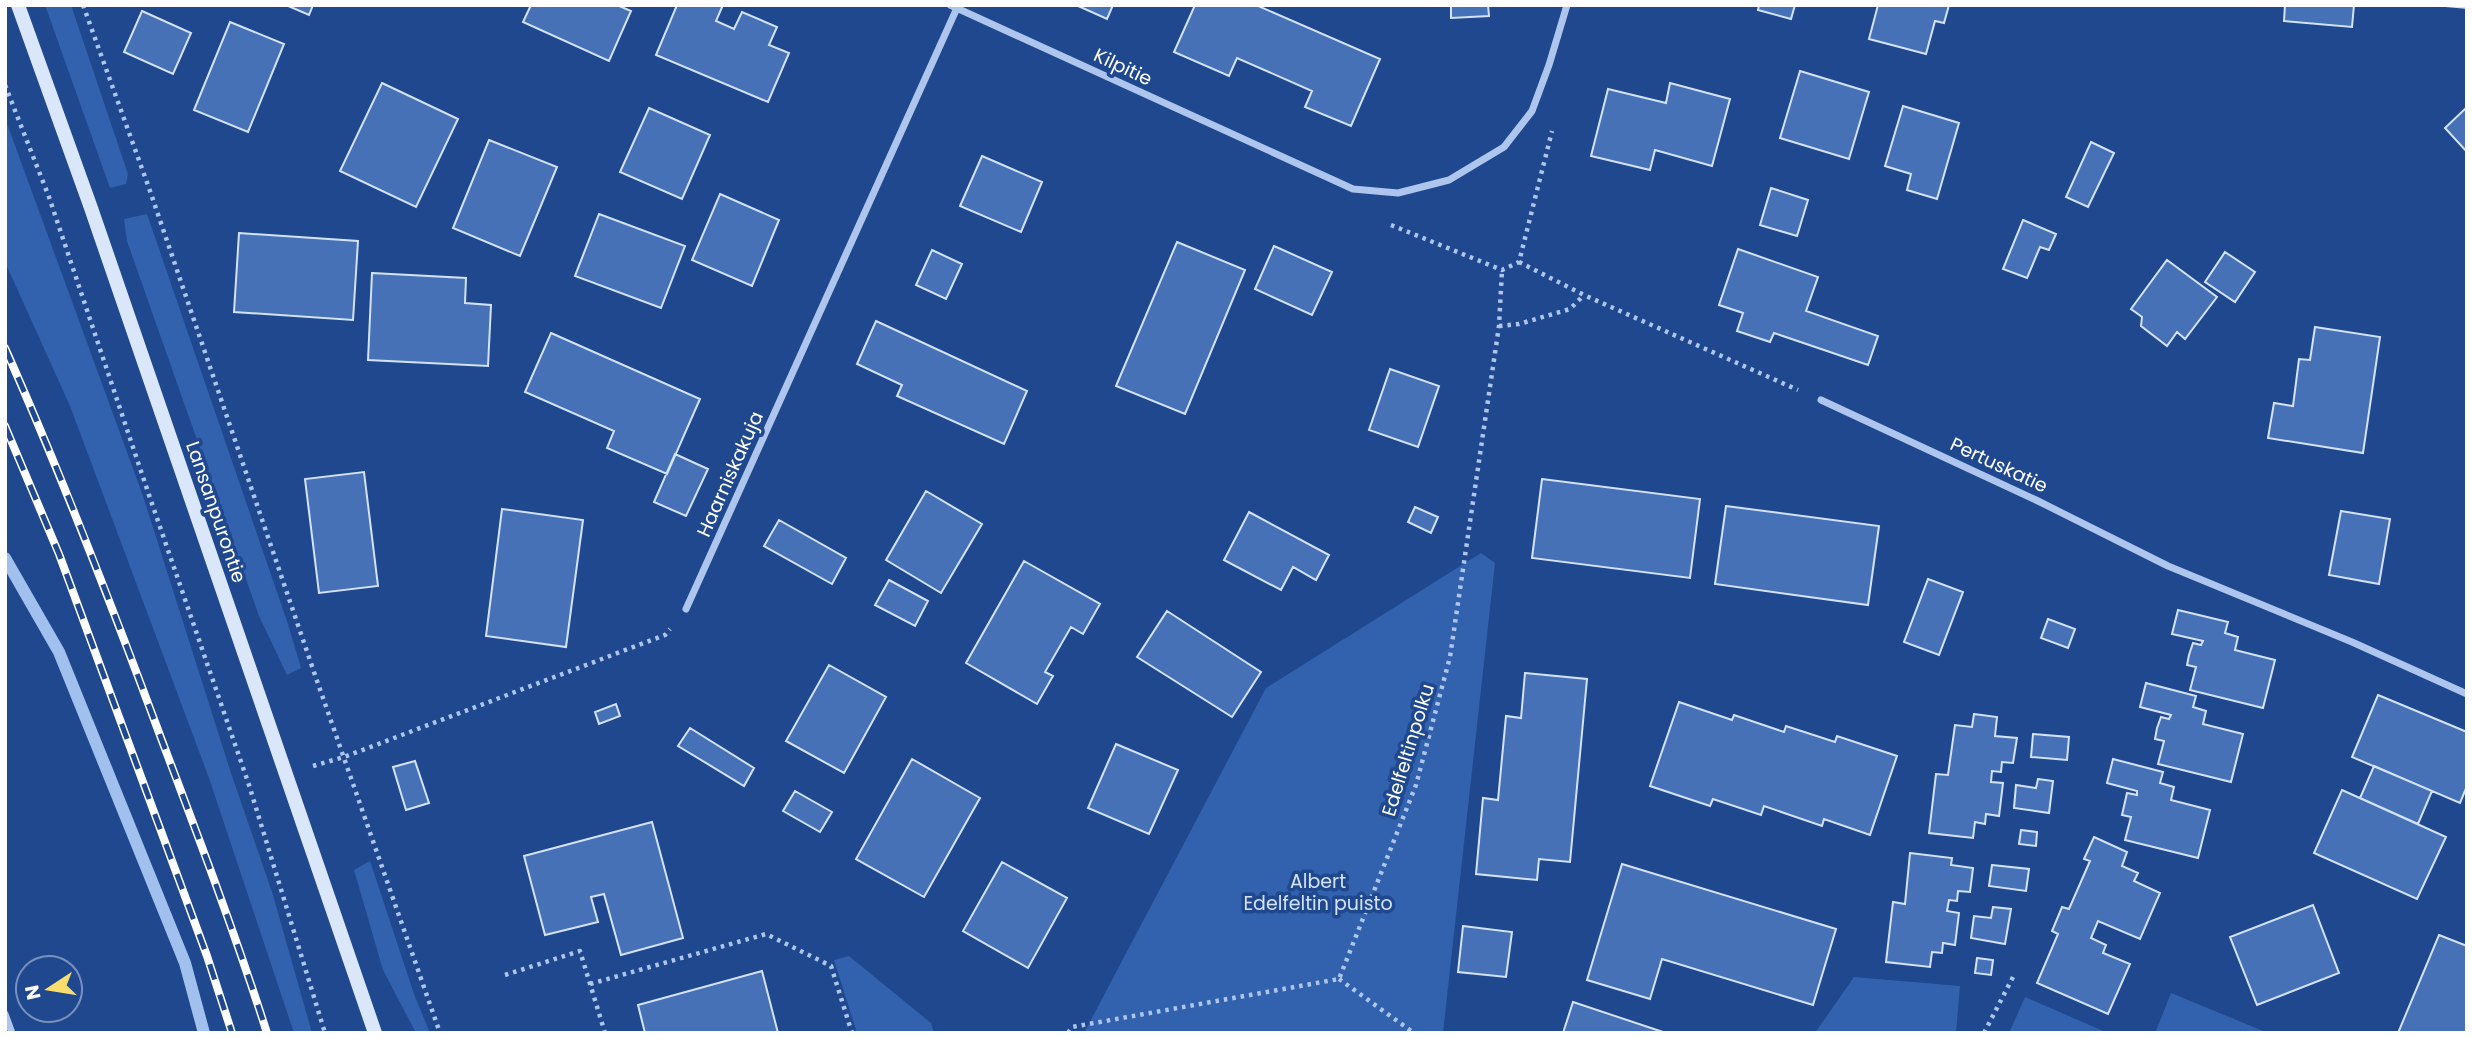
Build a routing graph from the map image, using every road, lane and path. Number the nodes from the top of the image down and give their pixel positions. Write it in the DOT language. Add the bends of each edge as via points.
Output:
graph roads {
  1 [pos="18,5"];
  2 [pos="83,5"];
  3 [pos="1567,5"];
  4 [pos="954,7"];
  5 [pos="5,85"];
  6 [pos="1532,111"];
  7 [pos="1391,225"];
  8 [pos="1519,262"];
  9 [pos="1502,270"];
  10 [pos="1584,295"];
  11 [pos="1499,326"];
  12 [pos="1821,400"];
  13 [pos="686,609"];
  14 [pos="2467,694"];
  15 [pos="344,757"];
  16 [pos="505,975"];
  17 [pos="2013,977"];
  18 [pos="1339,979"];
  19 [pos="590,984"];
  20 [pos="5,1014"];
  21 [pos="12,1033"];
  22 [pos="325,1033"];
  23 [pos="374,1033"];
  24 [pos="440,1033"];
  25 [pos="605,1033"];
  26 [pos="852,1033"];
  27 [pos="1068,1033"];
  28 [pos="1414,1033"];
  29 [pos="1984,1033"];
  1 -- 23 [label="street, Lansanpurontie"];
  2 -- 15 [label="path"];
  3 -- 6 [label="street, Kilpitie"];
  4 -- 6 [label="street, Kilpitie" via="1353,189 1398,193 1449,180 1504,148"];
  4 -- 13 [label="street, Haarniskakuja"];
  5 -- 22 [label="path" via="50,197 249,785"];
  6 -- 8 [label="path" via="1553,123"];
  7 -- 9 [label="path"];
  8 -- 9 [label="path"];
  8 -- 10 [label="path"];
  9 -- 11 [label="path, Edelfeltinpolku"];
  10 -- 11 [label="path" via="1570,309"];
  10 -- 12 [label="path"];
  11 -- 18 [label="path, Edelfeltinpolku" via="1450,657 1416,785"];
  12 -- 14 [label="street, Pertuskatie" via="2168,566"];
  13 -- 15 [label="path" via="665,635"];
  15 -- 24 [label="path"];
  16 -- 19 [label="path" via="580,951"];
  17 -- 29 [label="path"];
  18 -- 27 [label="path" via="1072,1027"];
  18 -- 28 [label="path"];
  19 -- 25 [label="path"];
  19 -- 26 [label="path" via="766,934 831,965"];
  20 -- 21 [label="street"];
}
